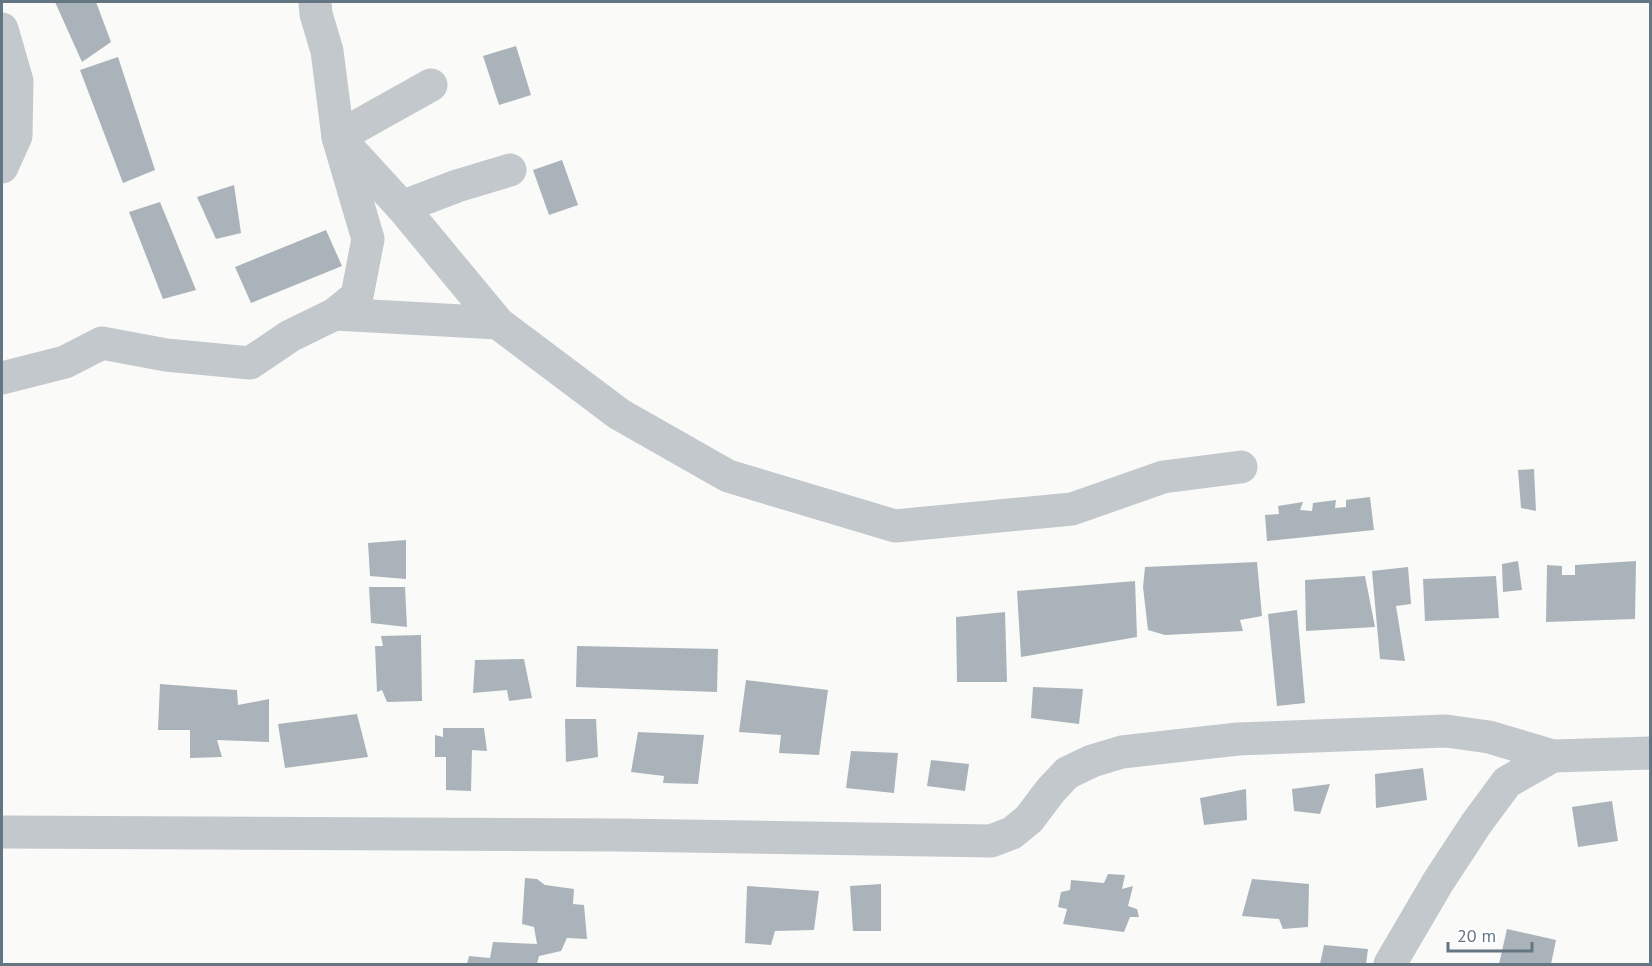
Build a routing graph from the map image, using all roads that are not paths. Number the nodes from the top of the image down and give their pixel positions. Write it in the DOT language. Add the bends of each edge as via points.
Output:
graph roads {
  1 [pos="315,2"];
  2 [pos="2,29"];
  3 [pos="431,85"];
  4 [pos="338,137"];
  5 [pos="2,167"];
  6 [pos="510,170"];
  7 [pos="402,207"];
  8 [pos="335,314"];
  9 [pos="498,323"];
  10 [pos="2,378"];
  11 [pos="1241,467"];
  12 [pos="1650,753"];
  13 [pos="1553,756"];
  14 [pos="2,832"];
  15 [pos="1390,964"];
  1 -- 4 [label="street" via="327,51"];
  2 -- 5 [label="street" via="17,81 16,136"];
  3 -- 4 [label="street"];
  4 -- 7 [label="street"];
  4 -- 8 [label="street" via="368,239 357,296"];
  6 -- 7 [label="street"];
  7 -- 9 [label="street"];
  8 -- 9 [label="street"];
  8 -- 10 [label="street" via="290,336 250,363 166,355 102,343 65,362"];
  9 -- 11 [label="street" via="619,414 728,476 894,526 1072,509 1162,477"];
  12 -- 13 [label="street"];
  13 -- 14 [label="street" via="1489,737 1446,731 1238,739 1122,752 1067,773 1029,819 1012,833 991,841 608,834"];
  13 -- 15 [label="street" via="1507,782 1438,882"];
}
